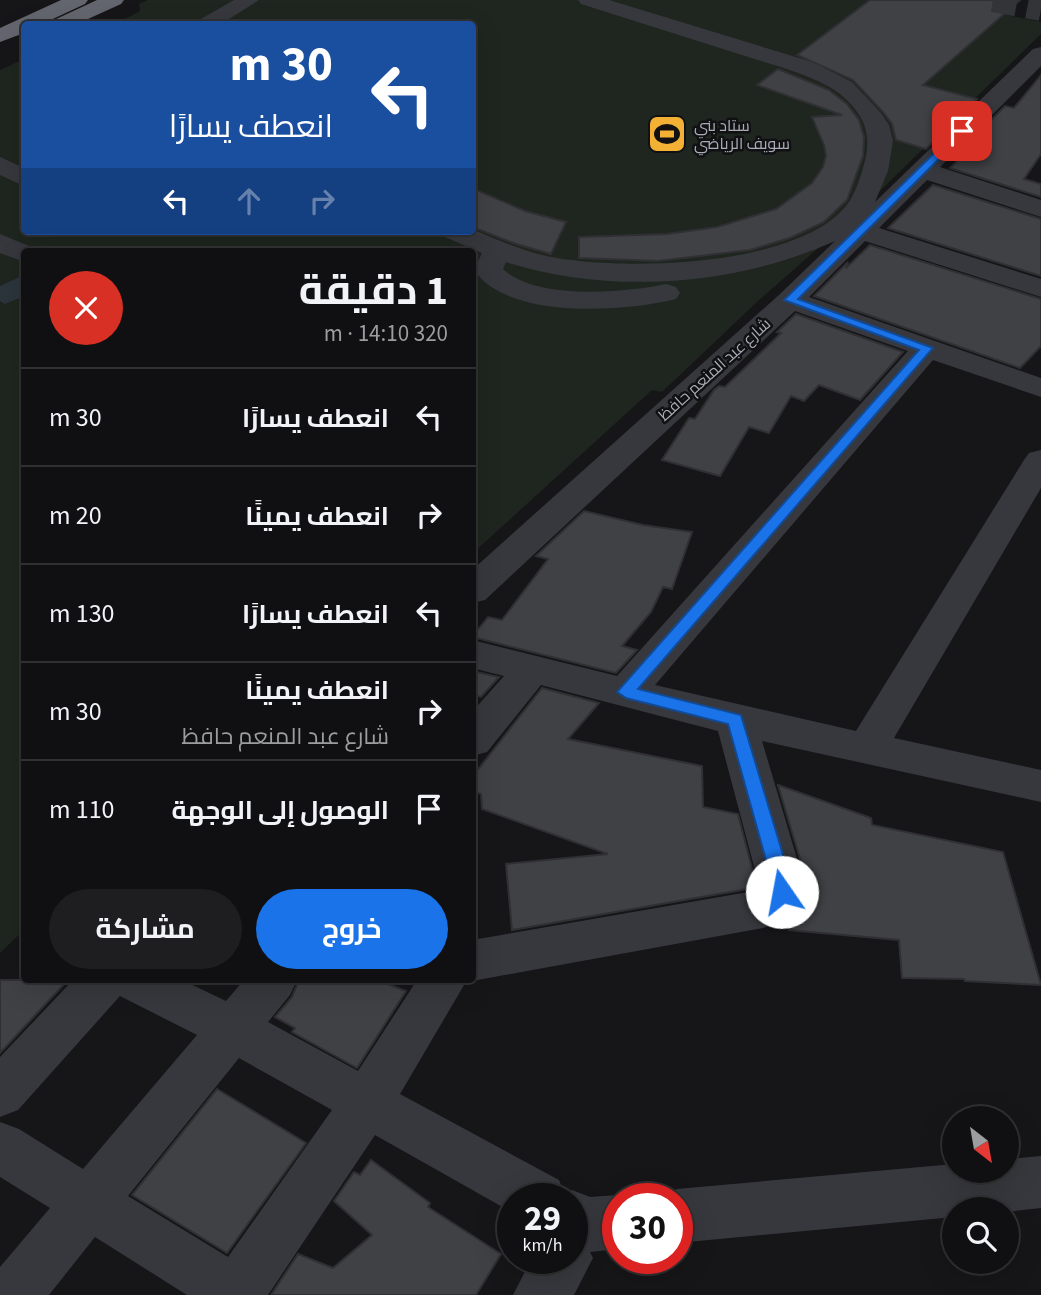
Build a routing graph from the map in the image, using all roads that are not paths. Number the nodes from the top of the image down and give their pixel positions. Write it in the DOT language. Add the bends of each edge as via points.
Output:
graph roads {
  1 [pos="78,0"];
  2 [pos="114,0"];
  3 [pos="249,0"];
  4 [pos="588,0"];
  5 [pos="32,21"];
  6 [pos="68,21"];
  7 [pos="211,21"];
  8 [pos="21,26"];
  9 [pos="0,36"];
  10 [pos="21,42"];
  11 [pos="0,53"];
  12 [pos="1041,54"];
  13 [pos="0,165"];
  14 [pos="923,170"];
  15 [pos="21,176"];
  16 [pos="1041,209"];
  17 [pos="861,231"];
  18 [pos="463,235"];
  19 [pos="0,242"];
  20 [pos="21,252"];
  21 [pos="1041,288"];
  22 [pos="790,300"];
  23 [pos="927,348"];
  24 [pos="1041,388"];
  25 [pos="1041,460"];
  26 [pos="476,587"];
  27 [pos="476,655"];
  28 [pos="532,669"];
  29 [pos="626,692"];
  30 [pos="735,720"];
  31 [pos="476,736"];
  32 [pos="867,748"];
  33 [pos="1041,786"];
  34 [pos="476,960"];
  35 [pos="101,983"];
  36 [pos="140,983"];
  37 [pos="270,983"];
  38 [pos="441,983"];
  39 [pos="232,1028"];
  40 [pos="0,1093"];
  41 [pos="367,1103"];
  42 [pos="0,1147"];
  43 [pos="1041,1182"];
  44 [pos="511,1183"];
  45 [pos="89,1201"];
  46 [pos="693,1215"];
  47 [pos="555,1274"];
  48 [pos="13,1295"];
  49 [pos="236,1295"];
  50 [pos="541,1295"];
  1 -- 5 [label="highway"];
  2 -- 6 [label="highway"];
  3 -- 7 [label="street"];
  4 -- 18 [label="street" via="804,67 847,89 870,113 881,136 874,180 861,206 813,240 766,258 708,270 662,294 624,300 573,300 525,291 493,278 488,270 497,251"];
  8 -- 9 [label="highway"];
  10 -- 11 [label="highway"];
  12 -- 14 [label="street, شارع عبد المنعم حافظ"];
  13 -- 15 [label="street"];
  14 -- 16 [label="street"];
  14 -- 17 [label="street, شارع عبد المنعم حافظ"];
  17 -- 21 [label="street"];
  17 -- 22 [label="street, شارع عبد المنعم حافظ"];
  19 -- 20 [label="street"];
  22 -- 23 [label="street"];
  22 -- 26 [label="street, شارع عبد المنعم حافظ"];
  23 -- 24 [label="street"];
  23 -- 29 [label="street"];
  25 -- 32 [label="street"];
  27 -- 28 [label="street"];
  28 -- 29 [label="street"];
  28 -- 31 [label="street"];
  29 -- 30 [label="street"];
  30 -- 32 [label="street"];
  30 -- 34 [label="street" via="780,878 782,892 777,902 763,909"];
  32 -- 33 [label="street"];
  35 -- 40 [label="street"];
  36 -- 39 [label="street"];
  37 -- 39 [label="street"];
  38 -- 41 [label="street"];
  39 -- 41 [label="street"];
  39 -- 45 [label="street"];
  41 -- 44 [label="street"];
  41 -- 49 [label="street"];
  42 -- 45 [label="street"];
  43 -- 46 [label="street"];
  45 -- 48 [label="street"];
  45 -- 49 [label="street"];
  47 -- 50 [label="street"];
}
